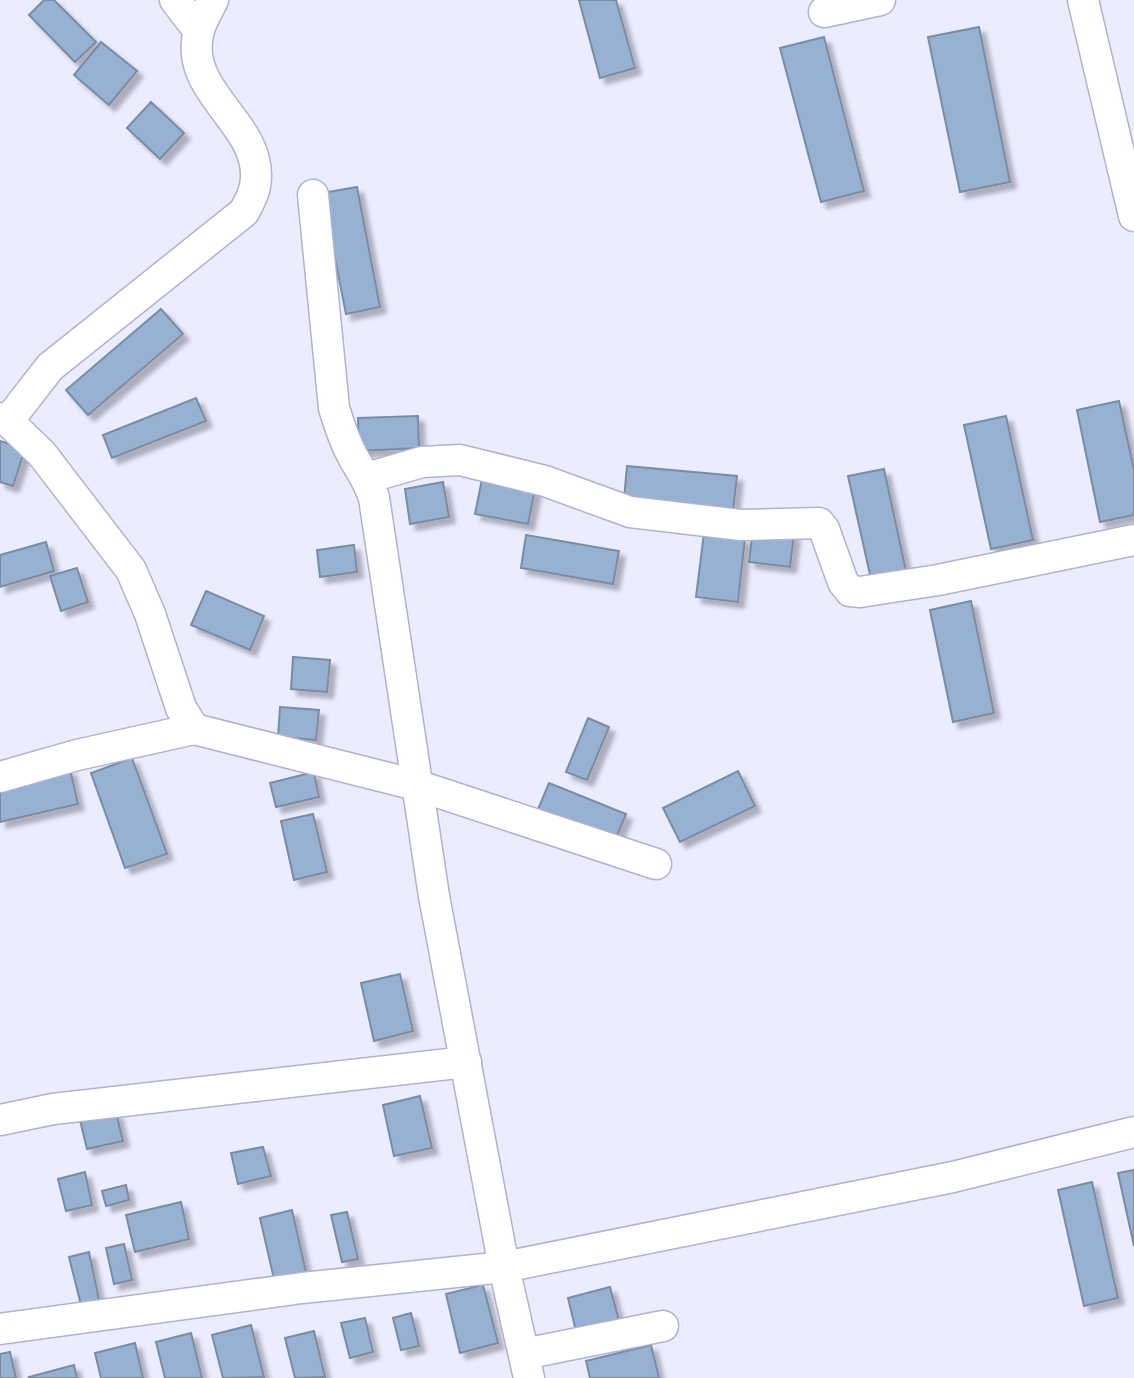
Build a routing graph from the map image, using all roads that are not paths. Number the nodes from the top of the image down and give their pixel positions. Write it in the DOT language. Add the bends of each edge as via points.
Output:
graph roads {
  1 [pos="175,0"];
  2 [pos="213,0"];
  3 [pos="880,0"];
  4 [pos="1083,0"];
  5 [pos="824,12"];
  6 [pos="199,31"];
  7 [pos="313,195"];
  8 [pos="1134,216"];
  9 [pos="4,419"];
  10 [pos="367,478"];
  11 [pos="1134,540"];
  12 [pos="194,729"];
  13 [pos="0,777"];
  14 [pos="416,785"];
  15 [pos="656,864"];
  16 [pos="466,1062"];
  17 [pos="0,1120"];
  18 [pos="1134,1132"];
  19 [pos="504,1267"];
  20 [pos="663,1326"];
  21 [pos="0,1329"];
  22 [pos="526,1366"];
  1 -- 6 [label="street"];
  2 -- 6 [label="street"];
  3 -- 5 [label="street"];
  4 -- 8 [label="street"];
  6 -- 9 [label="street" via="203,78 252,155 257,176 244,212 51,367"];
  7 -- 10 [label="street" via="334,408 353,457"];
  9 -- 12 [label="street" via="42,454 131,570 181,708"];
  10 -- 11 [label="street" via="422,462 460,460 545,481 630,512 741,525 819,523 843,582 850,591 860,592"];
  10 -- 14 [label="street" via="396,629"];
  12 -- 13 [label="street"];
  12 -- 14 [label="street"];
  14 -- 15 [label="street"];
  14 -- 16 [label="street"];
  16 -- 17 [label="street" via="80,1106"];
  16 -- 19 [label="street"];
  18 -- 19 [label="street" via="953,1177"];
  19 -- 21 [label="street" via="302,1288"];
  19 -- 22 [label="street"];
  20 -- 22 [label="street"];
}
